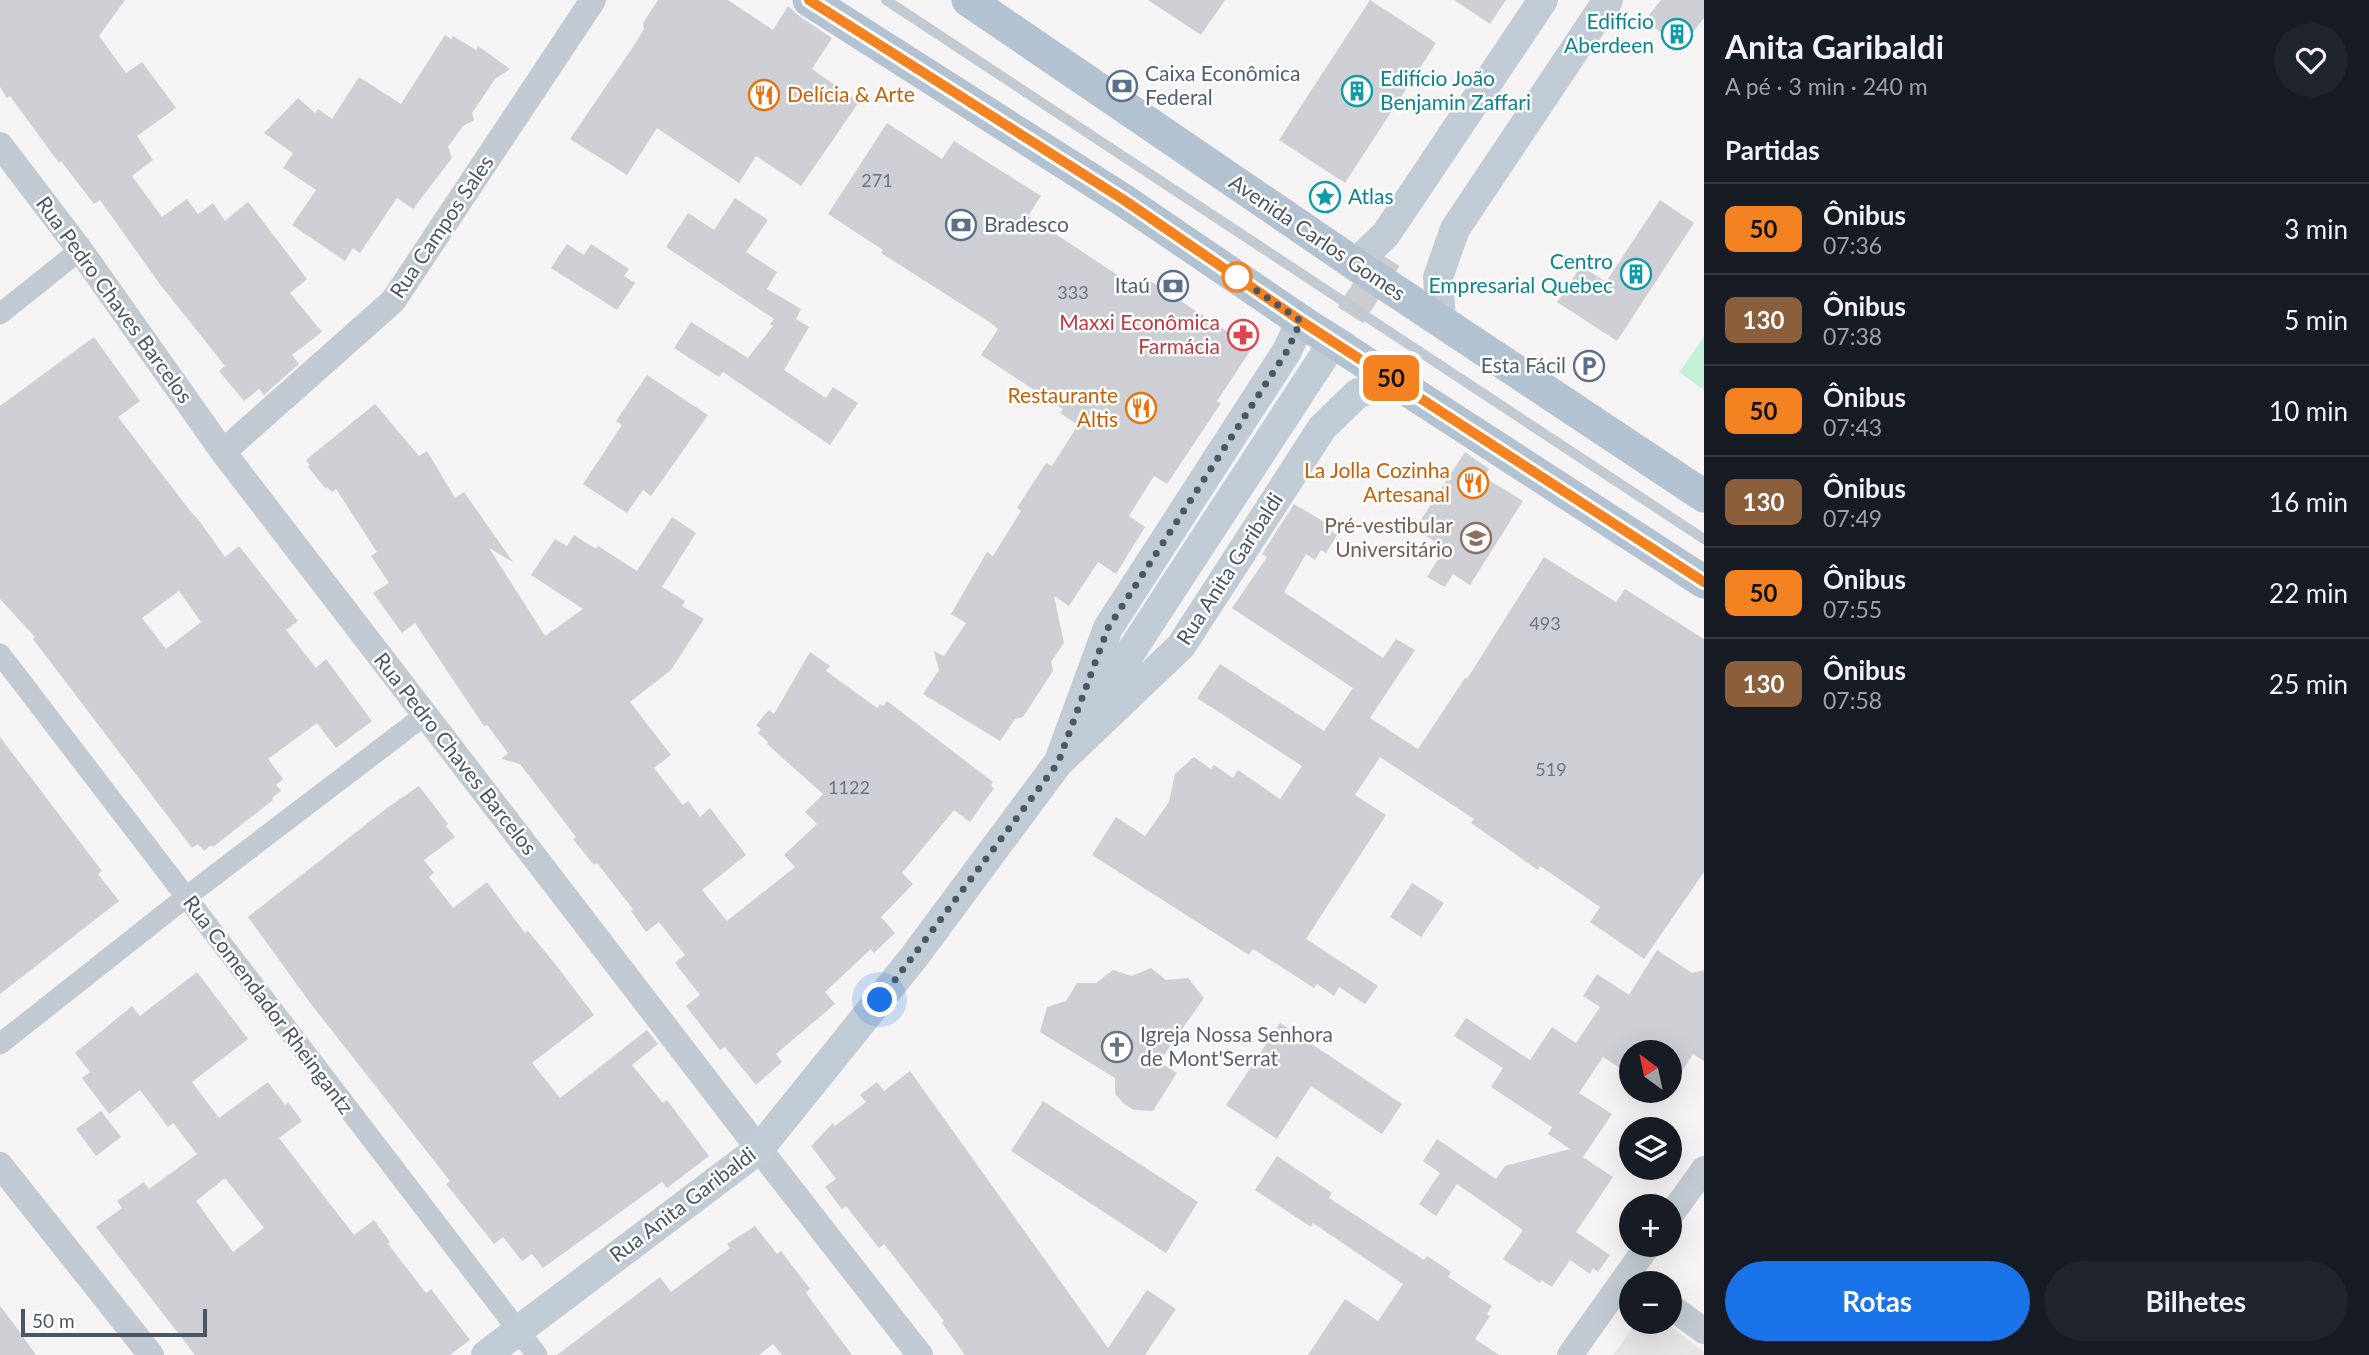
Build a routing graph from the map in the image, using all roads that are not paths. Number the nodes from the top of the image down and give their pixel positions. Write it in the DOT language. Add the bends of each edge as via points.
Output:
graph roads {
  1 [pos="593,0"];
  2 [pos="809,0"];
  3 [pos="886,0"];
  4 [pos="968,0"];
  5 [pos="1543,0"];
  6 [pos="1564,0"];
  7 [pos="1608,0"];
  8 [pos="0,145"];
  9 [pos="80,250"];
  10 [pos="1371,261"];
  11 [pos="0,314"];
  12 [pos="1441,320"];
  13 [pos="1301,321"];
  14 [pos="1326,353"];
  15 [pos="1399,383"];
  16 [pos="223,452"];
  17 [pos="1704,496"];
  18 [pos="1704,538"];
  19 [pos="1704,582"];
  20 [pos="0,654"];
  21 [pos="425,715"];
  22 [pos="1058,763"];
  23 [pos="186,897"];
  24 [pos="0,1044"];
  25 [pos="759,1149"];
  26 [pos="0,1165"];
  27 [pos="1704,1169"];
  28 [pos="1682,1199"];
  29 [pos="1619,1296"];
  30 [pos="1682,1315"];
  31 [pos="517,1330"];
  32 [pos="1704,1331"];
  33 [pos="150,1355"];
  34 [pos="486,1355"];
  35 [pos="537,1355"];
  36 [pos="920,1355"];
  37 [pos="1570,1355"];
  1 -- 16 [label="street, Rua Campos Sales" via="393,301"];
  2 -- 13 [label="main road" via="1124,200"];
  3 -- 18 [label="lane"];
  4 -- 10 [label="main road, Avenida Carlos Gomes"];
  5 -- 10 [label="main road"];
  6 -- 10 [label="main road"];
  7 -- 12 [label="main road" via="1455,229 1438,277"];
  8 -- 9 [label="street, Rua Pedro Chaves Barcelos"];
  9 -- 11 [label="street"];
  9 -- 16 [label="street, Rua Pedro Chaves Barcelos"];
  10 -- 12 [label="main road, Avenida Carlos Gomes"];
  12 -- 17 [label="main road, Avenida Carlos Gomes"];
  13 -- 15 [label="main road"];
  13 -- 22 [label="main road, Rua Anita Garibaldi" via="1287,351 1108,628"];
  14 -- 22 [label="main road"];
  15 -- 19 [label="main road"];
  15 -- 22 [label="main road, Rua Anita Garibaldi" via="1359,393 1322,428 1181,646"];
  16 -- 21 [label="street, Rua Pedro Chaves Barcelos"];
  20 -- 23 [label="street, Rua Comendador Rheingantz"];
  21 -- 23 [label="street"];
  21 -- 25 [label="street, Rua Pedro Chaves Barcelos"];
  22 -- 25 [label="main road, Rua Anita Garibaldi" via="914,957"];
  23 -- 24 [label="street"];
  23 -- 31 [label="street, Rua Comendador Rheingantz"];
  25 -- 31 [label="main road, Rua Anita Garibaldi"];
  25 -- 36 [label="street, Rua Pedro Chaves Barcelos"];
  26 -- 33 [label="street"];
  27 -- 28 [label="street"];
  29 -- 37 [label="street"];
  30 -- 32 [label="street"];
  31 -- 34 [label="main road, Rua Anita Garibaldi"];
  31 -- 35 [label="street, Rua Comendador Rheingantz"];
}
